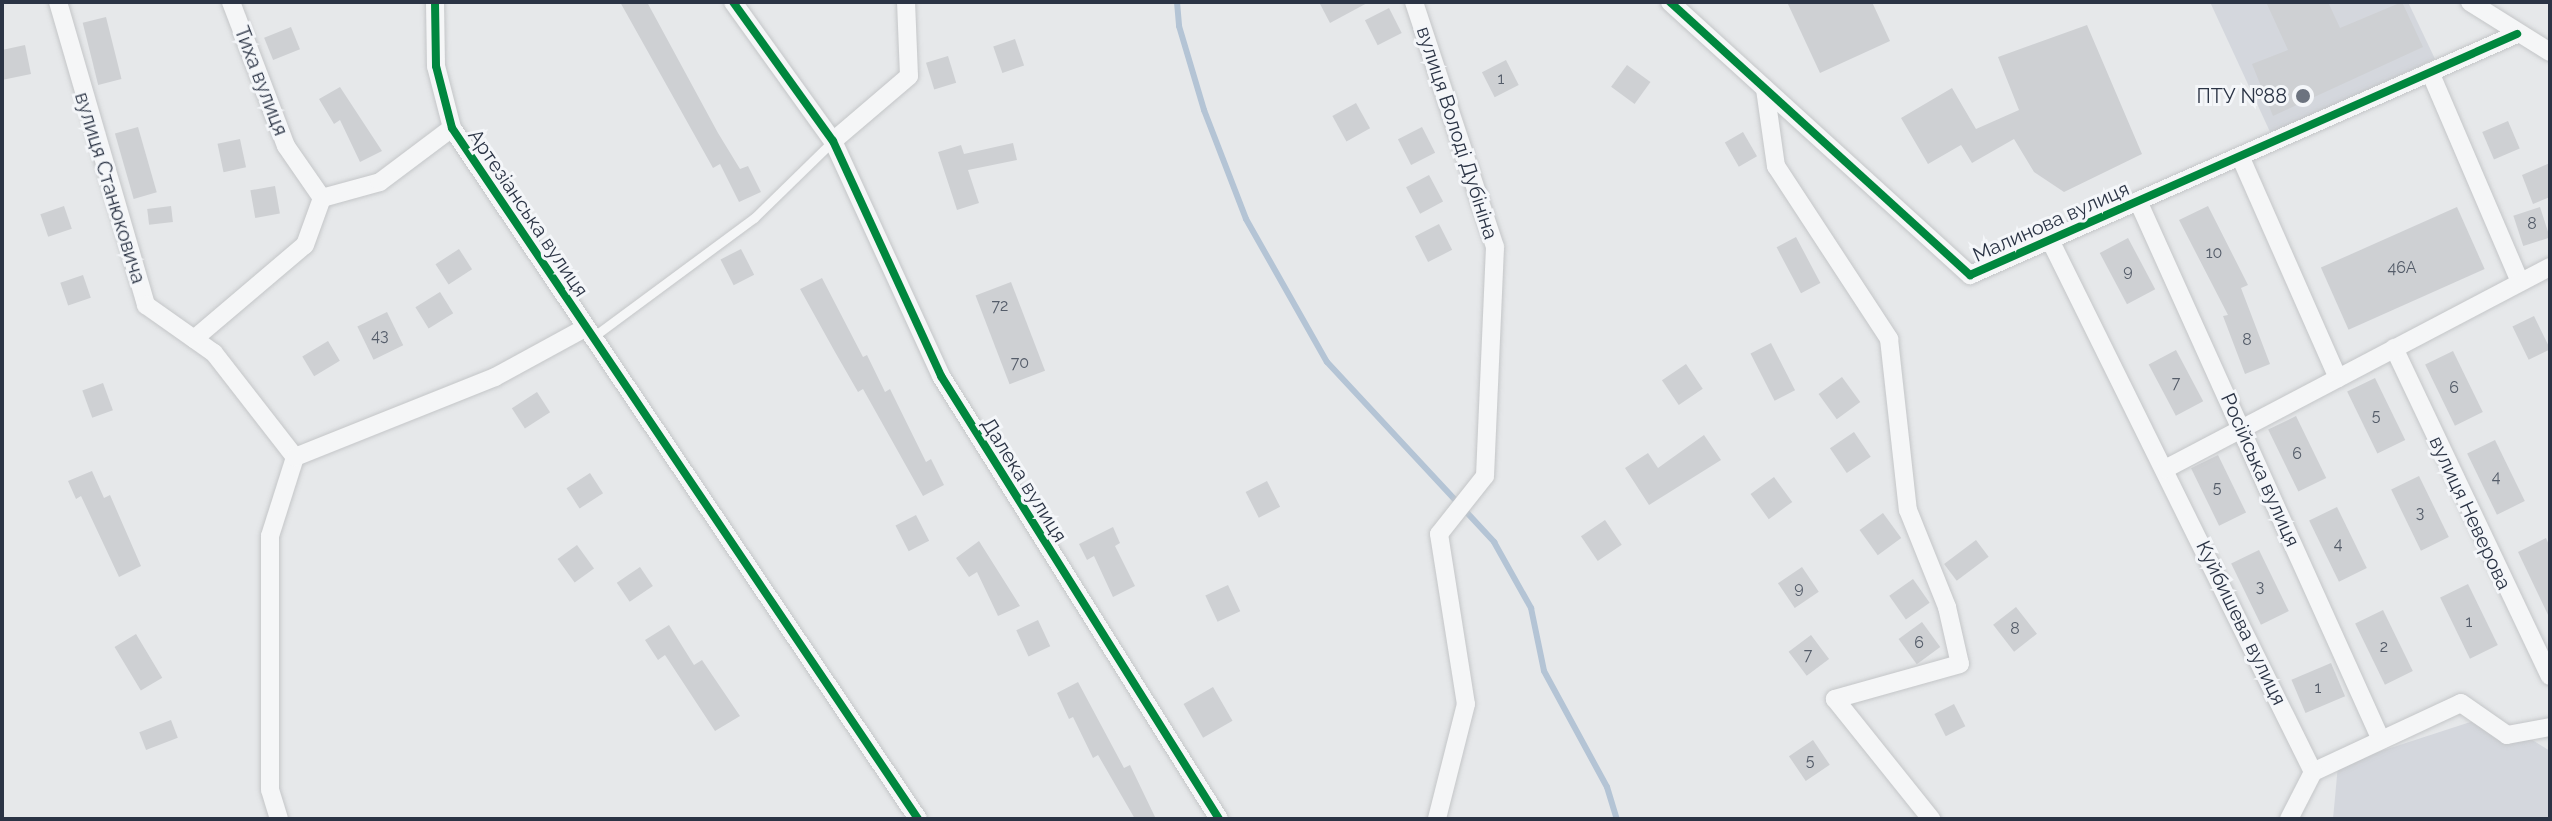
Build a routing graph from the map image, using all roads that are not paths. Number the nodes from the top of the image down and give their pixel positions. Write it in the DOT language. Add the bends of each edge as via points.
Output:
graph roads {
  1 [pos="58,2"];
  2 [pos="231,2"];
  3 [pos="435,2"];
  4 [pos="733,2"];
  5 [pos="906,2"];
  6 [pos="1414,2"];
  7 [pos="1670,2"];
  8 [pos="2470,2"];
  9 [pos="2517,34"];
  10 [pos="2550,52"];
  11 [pos="2430,72"];
  12 [pos="1765,89"];
  13 [pos="452,128"];
  14 [pos="833,141"];
  15 [pos="2240,156"];
  16 [pos="322,198"];
  17 [pos="2138,201"];
  18 [pos="2050,240"];
  19 [pos="2548,273"];
  20 [pos="2520,282"];
  21 [pos="588,333"];
  22 [pos="194,339"];
  23 [pos="2394,348"];
  24 [pos="2338,378"];
  25 [pos="2241,429"];
  26 [pos="295,457"];
  27 [pos="2165,469"];
  28 [pos="2550,676"];
  29 [pos="2550,727"];
  30 [pos="2381,740"];
  31 [pos="2313,772"];
  32 [pos="279,819"];
  33 [pos="918,819"];
  34 [pos="1219,819"];
  35 [pos="1437,819"];
  36 [pos="1931,819"];
  37 [pos="2289,819"];
  1 -- 22 [label="street, вулиця Станюковича" via="146,305"];
  2 -- 16 [label="street, Тиха вулиця" via="286,146"];
  3 -- 13 [label="street, Артезіанська вулиця" via="436,66"];
  4 -- 14 [label="street, Далека вулиця"];
  5 -- 14 [label="street" via="909,76"];
  6 -- 35 [label="street, вулиця Володі Дубініна" via="1495,247 1485,476 1439,534 1466,704"];
  7 -- 12 [label="street, Малинова вулиця"];
  8 -- 9 [label="street"];
  9 -- 10 [label="street"];
  9 -- 11 [label="street, Малинова вулиця"];
  11 -- 15 [label="street, Малинова вулиця"];
  11 -- 20 [label="street"];
  12 -- 18 [label="street, Малинова вулиця" via="1970,275"];
  12 -- 36 [label="street" via="1776,166 1889,339 1908,510 1947,607 1960,664 1835,699"];
  13 -- 16 [label="street" via="380,182"];
  13 -- 21 [label="street, Артезіанська вулиця"];
  14 -- 21 [label="lane" via="754,218"];
  14 -- 34 [label="street, Далека вулиця" via="941,376"];
  15 -- 17 [label="street, Малинова вулиця"];
  15 -- 24 [label="street"];
  16 -- 22 [label="street" via="305,245"];
  17 -- 18 [label="street, Малинова вулиця"];
  17 -- 25 [label="street, Російська вулиця"];
  18 -- 27 [label="street, Куйбишева вулиця"];
  19 -- 20 [label="street"];
  20 -- 23 [label="street"];
  21 -- 26 [label="street" via="495,377"];
  21 -- 33 [label="street, Артезіанська вулиця"];
  22 -- 26 [label="street, вулиця Станюковича" via="214,353"];
  23 -- 24 [label="street"];
  23 -- 28 [label="street, вулиця Неверова"];
  24 -- 25 [label="street"];
  25 -- 27 [label="street"];
  25 -- 30 [label="street, Російська вулиця"];
  26 -- 32 [label="street" via="270,536 270,790"];
  27 -- 31 [label="street, Куйбишева вулиця"];
  29 -- 30 [label="street" via="2507,735 2461,703"];
  30 -- 31 [label="street"];
  31 -- 37 [label="street"];
}
